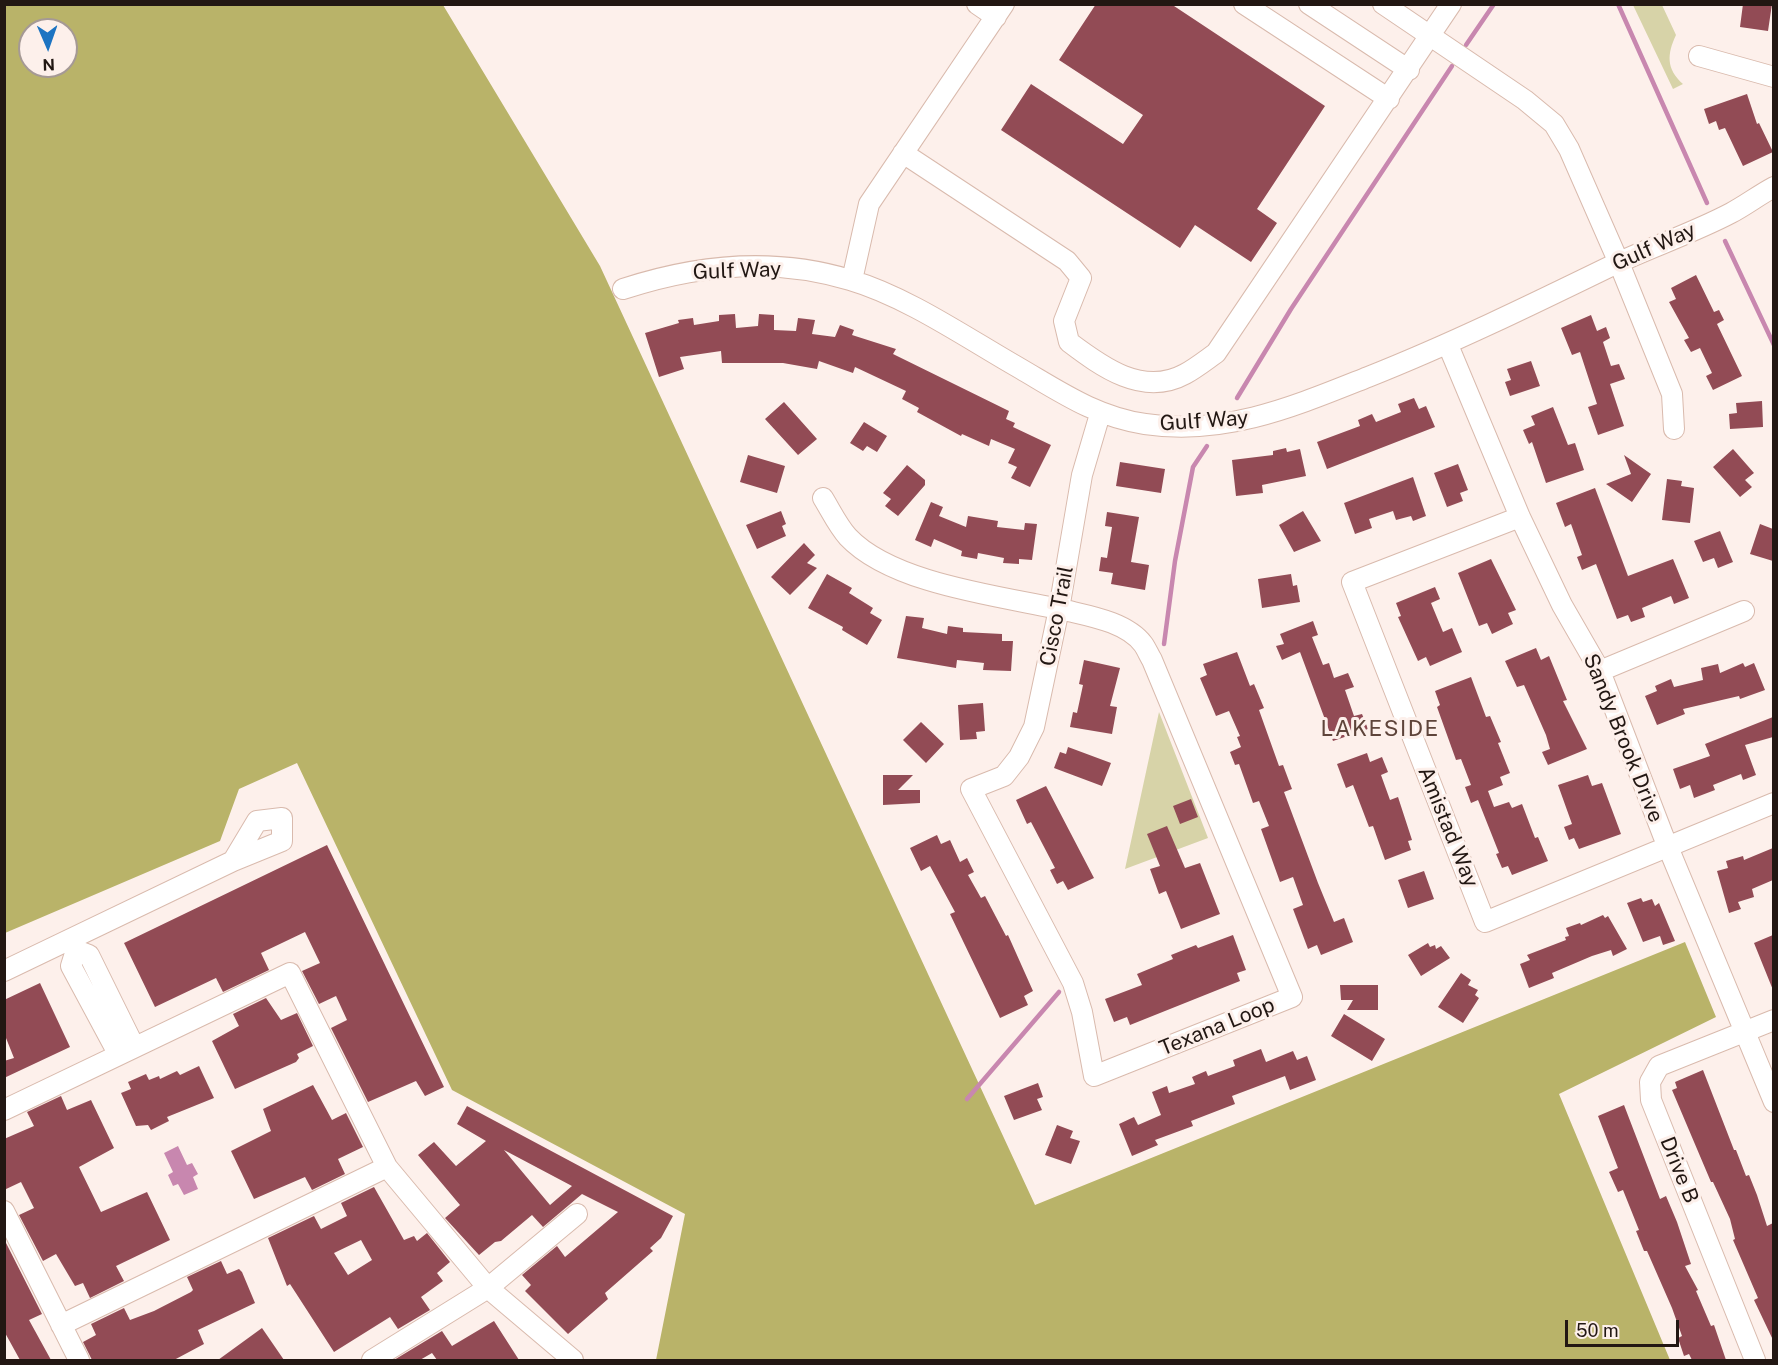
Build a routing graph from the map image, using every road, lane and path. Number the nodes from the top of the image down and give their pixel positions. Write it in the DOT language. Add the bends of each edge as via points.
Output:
graph roads {
  1 [pos="977,4"];
  2 [pos="1244,4"];
  3 [pos="1309,4"];
  4 [pos="1383,4"];
  5 [pos="1451,4"];
  6 [pos="1000,11"];
  7 [pos="1431,37"];
  8 [pos="1699,56"];
  9 [pos="1409,70"];
  10 [pos="1773,77"];
  11 [pos="1389,99"];
  12 [pos="903,153"];
  13 [pos="1773,187"];
  14 [pos="1618,263"];
  15 [pos="852,280"];
  16 [pos="623,289"];
  17 [pos="1448,345"];
  18 [pos="1100,414"];
  19 [pos="1674,429"];
  20 [pos="823,498"];
  21 [pos="1520,518"];
  22 [pos="1059,609"];
  23 [pos="1744,611"];
  24 [pos="1600,672"];
  25 [pos="971,789"];
  26 [pos="1773,803"];
  27 [pos="1667,846"];
  28 [pos="233,861"];
  29 [pos="73,946"];
  30 [pos="4,971"];
  31 [pos="1773,1020"];
  32 [pos="1744,1030"];
  33 [pos="126,1051"];
  34 [pos="1773,1102"];
  35 [pos="4,1110"];
  36 [pos="387,1167"];
  37 [pos="4,1210"];
  38 [pos="577,1214"];
  39 [pos="488,1288"];
  40 [pos="60,1324"];
  41 [pos="79,1360"];
  42 [pos="372,1360"];
  43 [pos="573,1360"];
  44 [pos="1755,1360"];
  1 -- 6 [label="street"];
  2 -- 11 [label="street"];
  3 -- 9 [label="street"];
  4 -- 7 [label="street"];
  5 -- 7 [label="street"];
  6 -- 12 [label="street"];
  7 -- 9 [label="street"];
  7 -- 14 [label="street" via="1554,124 1569,149"];
  8 -- 10 [label="street"];
  9 -- 11 [label="street"];
  11 -- 12 [label="street" via="1216,353 1183,375 1153,383 1126,378 1096,363 1069,342 1064,321 1082,278 1067,261"];
  12 -- 15 [label="street" via="869,204"];
  13 -- 14 [label="street, Gulf Way" via="1731,213"];
  14 -- 17 [label="street, Gulf Way"];
  14 -- 19 [label="street" via="1672,394"];
  15 -- 16 [label="street, Gulf Way" via="785,267 707,268"];
  15 -- 18 [label="street, Gulf Way" via="900,301"];
  17 -- 18 [label="street, Gulf Way" via="1276,413 1234,422 1147,424"];
  17 -- 21 [label="street, Sandy Brook Drive"];
  18 -- 22 [label="street, Cisco Trail" via="1082,475"];
  20 -- 22 [label="street" via="849,537 883,562 929,580"];
  21 -- 24 [label="street, Sandy Brook Drive"];
  21 -- 27 [label="street, Amistad Way" via="1352,582 1485,922"];
  22 -- 25 [label="street, Cisco Trail" via="1029,741 1004,776"];
  22 -- 25 [label="street, Texana Loop" via="1101,619 1142,643 1292,997 1094,1076 1073,983"];
  23 -- 24 [label="street"];
  24 -- 27 [label="street, Sandy Brook Drive"];
  26 -- 27 [label="street"];
  27 -- 32 [label="street, Sandy Brook Drive"];
  28 -- 29 [label="street"];
  29 -- 30 [label="street"];
  29 -- 33 [label="street" via="71,966 114,1046"];
  31 -- 32 [label="street, Drive B"];
  32 -- 34 [label="street, Sandy Brook Drive"];
  32 -- 44 [label="street, Drive B" via="1659,1066 1650,1082 1651,1100"];
  33 -- 35 [label="street"];
  33 -- 36 [label="street" via="290,973"];
  36 -- 39 [label="street"];
  36 -- 40 [label="street"];
  37 -- 40 [label="street"];
  38 -- 39 [label="street"];
  39 -- 42 [label="street"];
  39 -- 43 [label="street"];
  40 -- 41 [label="street"];
}
